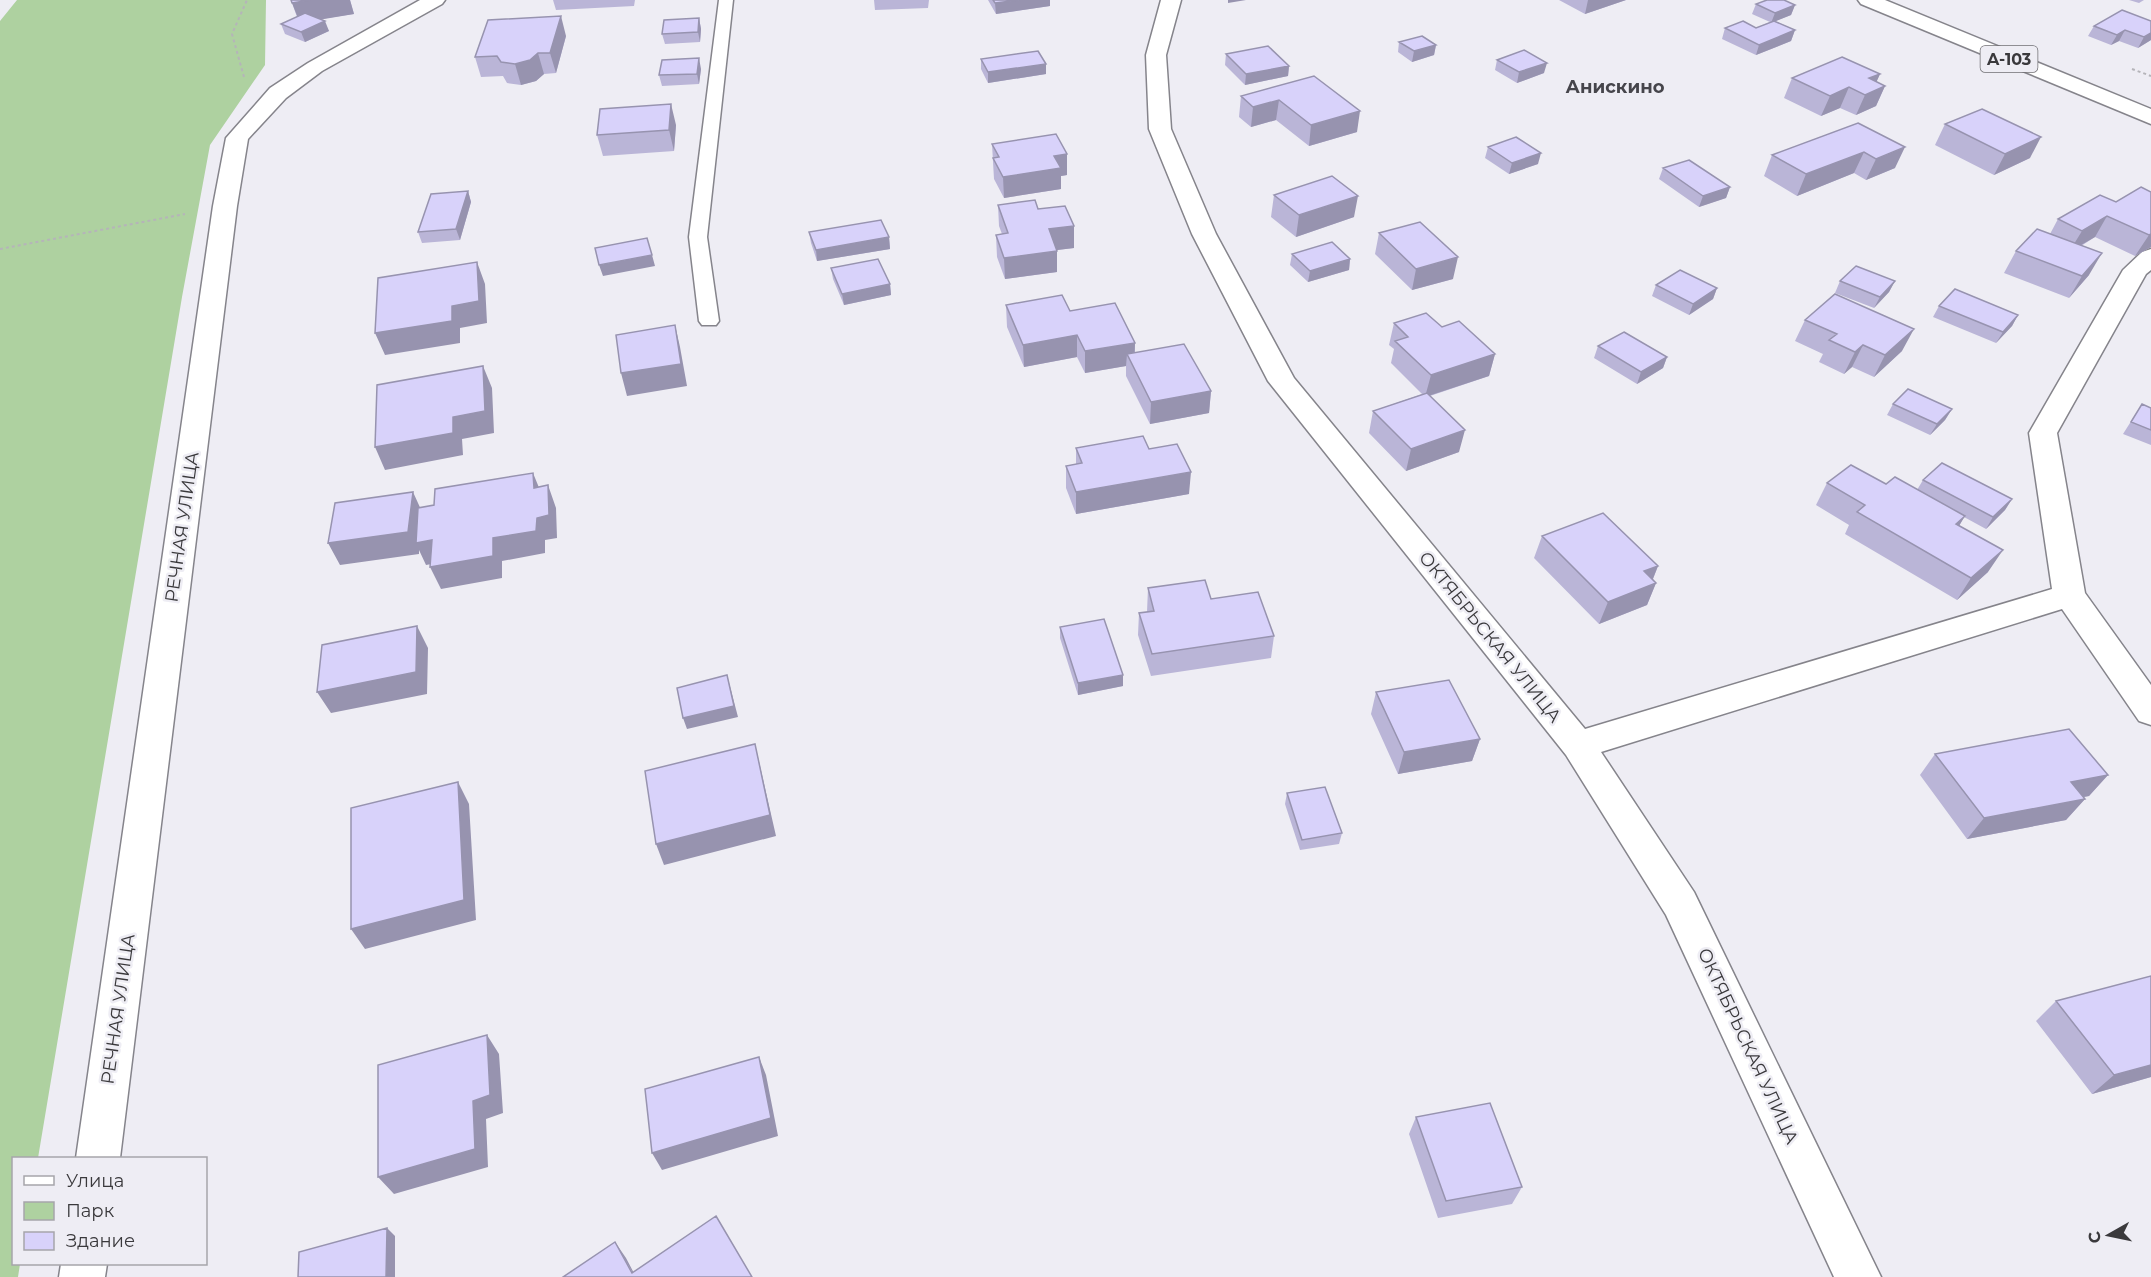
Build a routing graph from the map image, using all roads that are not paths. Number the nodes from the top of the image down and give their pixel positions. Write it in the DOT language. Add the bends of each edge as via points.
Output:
graph roads {
  1 [pos="435,0"];
  2 [pos="726,0"];
  3 [pos="1171,0"];
  4 [pos="1868,0"];
  5 [pos="2151,117"];
  6 [pos="2151,257"];
  7 [pos="709,321"];
  8 [pos="2069,595"];
  9 [pos="2151,712"];
  10 [pos="1578,745"];
  11 [pos="98,1157"];
  12 [pos="1858,1277"];
  1 -- 11 [label="street, РЕЧНАЯ УЛИЦА" via="315,67 278,93 237,138"];
  2 -- 7 [label="lane" via="698,237"];
  3 -- 10 [label="street, ОКТЯБРЬСКАЯ УЛИЦА" via="1156,55 1160,129 1204,234 1282,381"];
  4 -- 5 [label="street, А-103"];
  6 -- 8 [label="street" via="2136,270 2043,433"];
  8 -- 9 [label="street"];
  8 -- 10 [label="street"];
  10 -- 12 [label="street, ОКТЯБРЬСКАЯ УЛИЦА" via="1680,904"];
}
